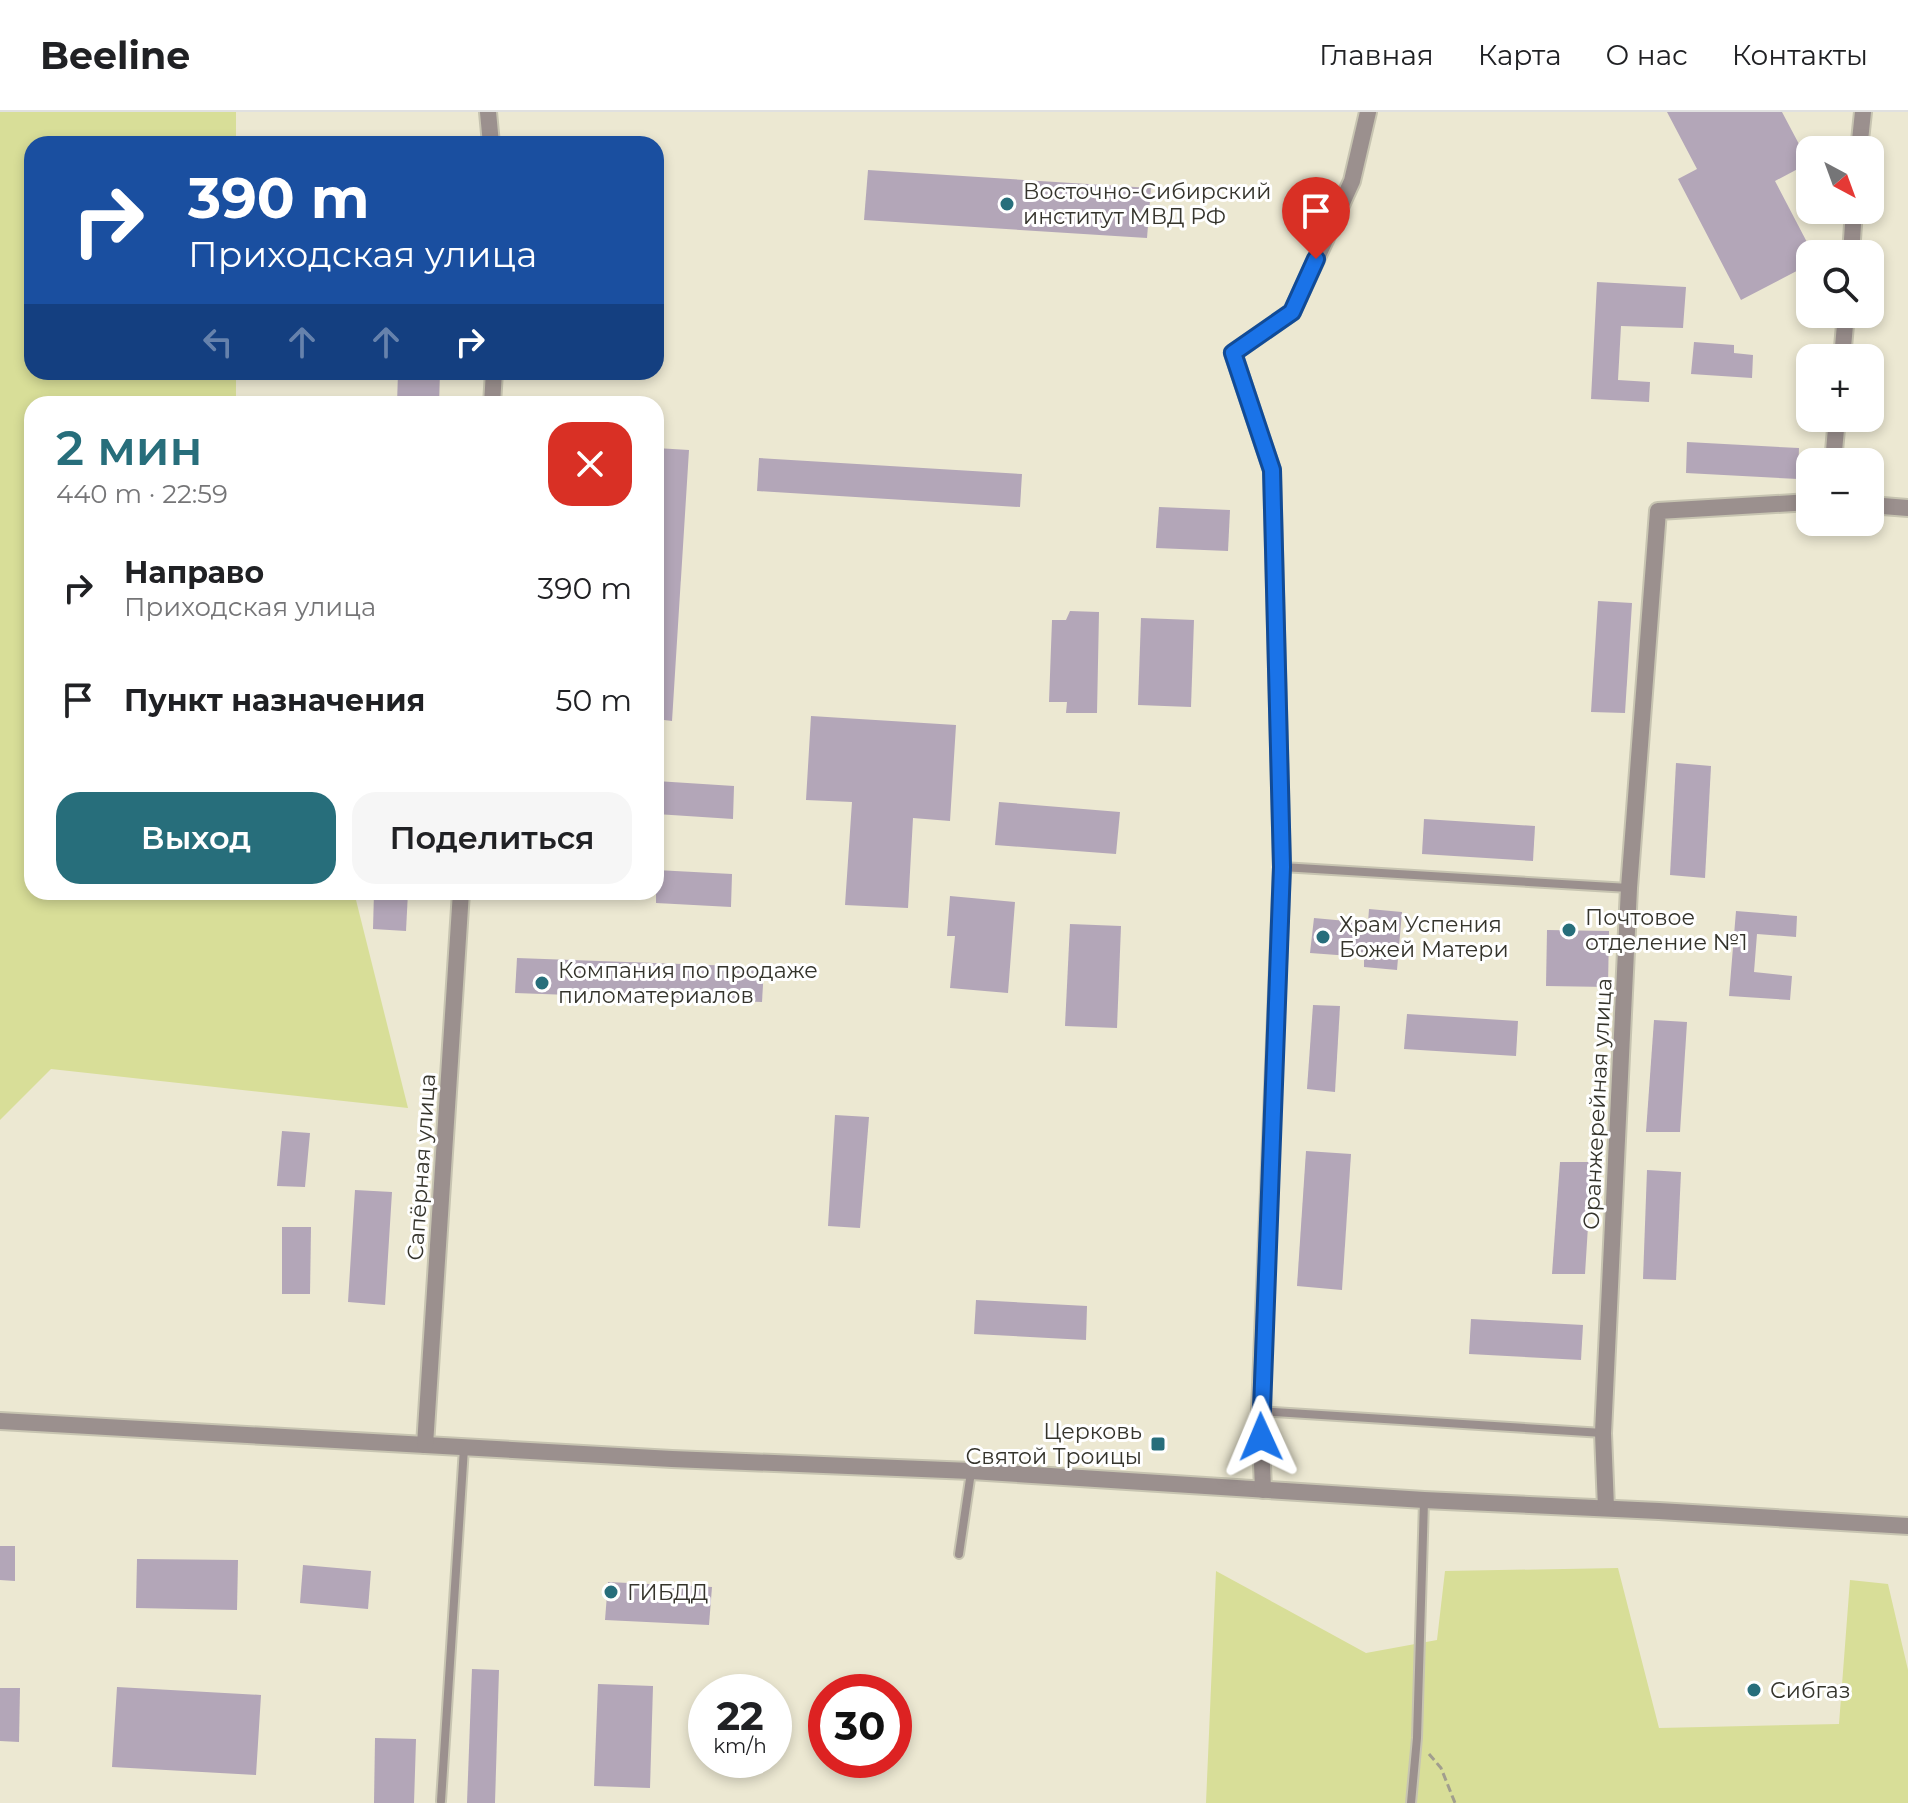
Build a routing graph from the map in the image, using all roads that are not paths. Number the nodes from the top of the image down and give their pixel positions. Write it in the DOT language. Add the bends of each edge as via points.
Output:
graph roads {
  1 [pos="488,112"];
  2 [pos="1368,112"];
  3 [pos="1863,112"];
  4 [pos="490,136"];
  5 [pos="1860,136"];
  6 [pos="1796,503"];
  7 [pos="1884,506"];
  8 [pos="1908,508"];
  9 [pos="1282,867"];
  10 [pos="1629,888"];
  11 [pos="460,900"];
  12 [pos="1260,1411"];
  13 [pos="0,1421"];
  14 [pos="1603,1433"];
  15 [pos="425,1445"];
  16 [pos="464,1448"];
  17 [pos="971,1471"];
  18 [pos="1263,1490"];
  19 [pos="1424,1500"];
  20 [pos="1606,1508"];
  21 [pos="1908,1526"];
  22 [pos="959,1554"];
  23 [pos="441,1801"];
  24 [pos="1411,1803"];
  1 -- 4 [label="street"];
  2 -- 9 [label="street" via="1352,181 1292,312 1233,353 1272,470"];
  3 -- 5 [label="street"];
  6 -- 10 [label="street, Оранжерейная улица" via="1658,511"];
  7 -- 8 [label="street"];
  9 -- 10 [label="lane"];
  9 -- 12 [label="street"];
  10 -- 14 [label="street, Оранжерейная улица"];
  11 -- 15 [label="street, Сапёрная улица"];
  12 -- 14 [label="lane"];
  12 -- 18 [label="street"];
  13 -- 15 [label="street"];
  14 -- 20 [label="street, Оранжерейная улица"];
  15 -- 16 [label="street"];
  16 -- 17 [label="street"];
  16 -- 23 [label="lane"];
  17 -- 18 [label="street"];
  17 -- 22 [label="lane"];
  18 -- 19 [label="street"];
  19 -- 20 [label="street"];
  19 -- 24 [label="lane"];
  20 -- 21 [label="street"];
}
